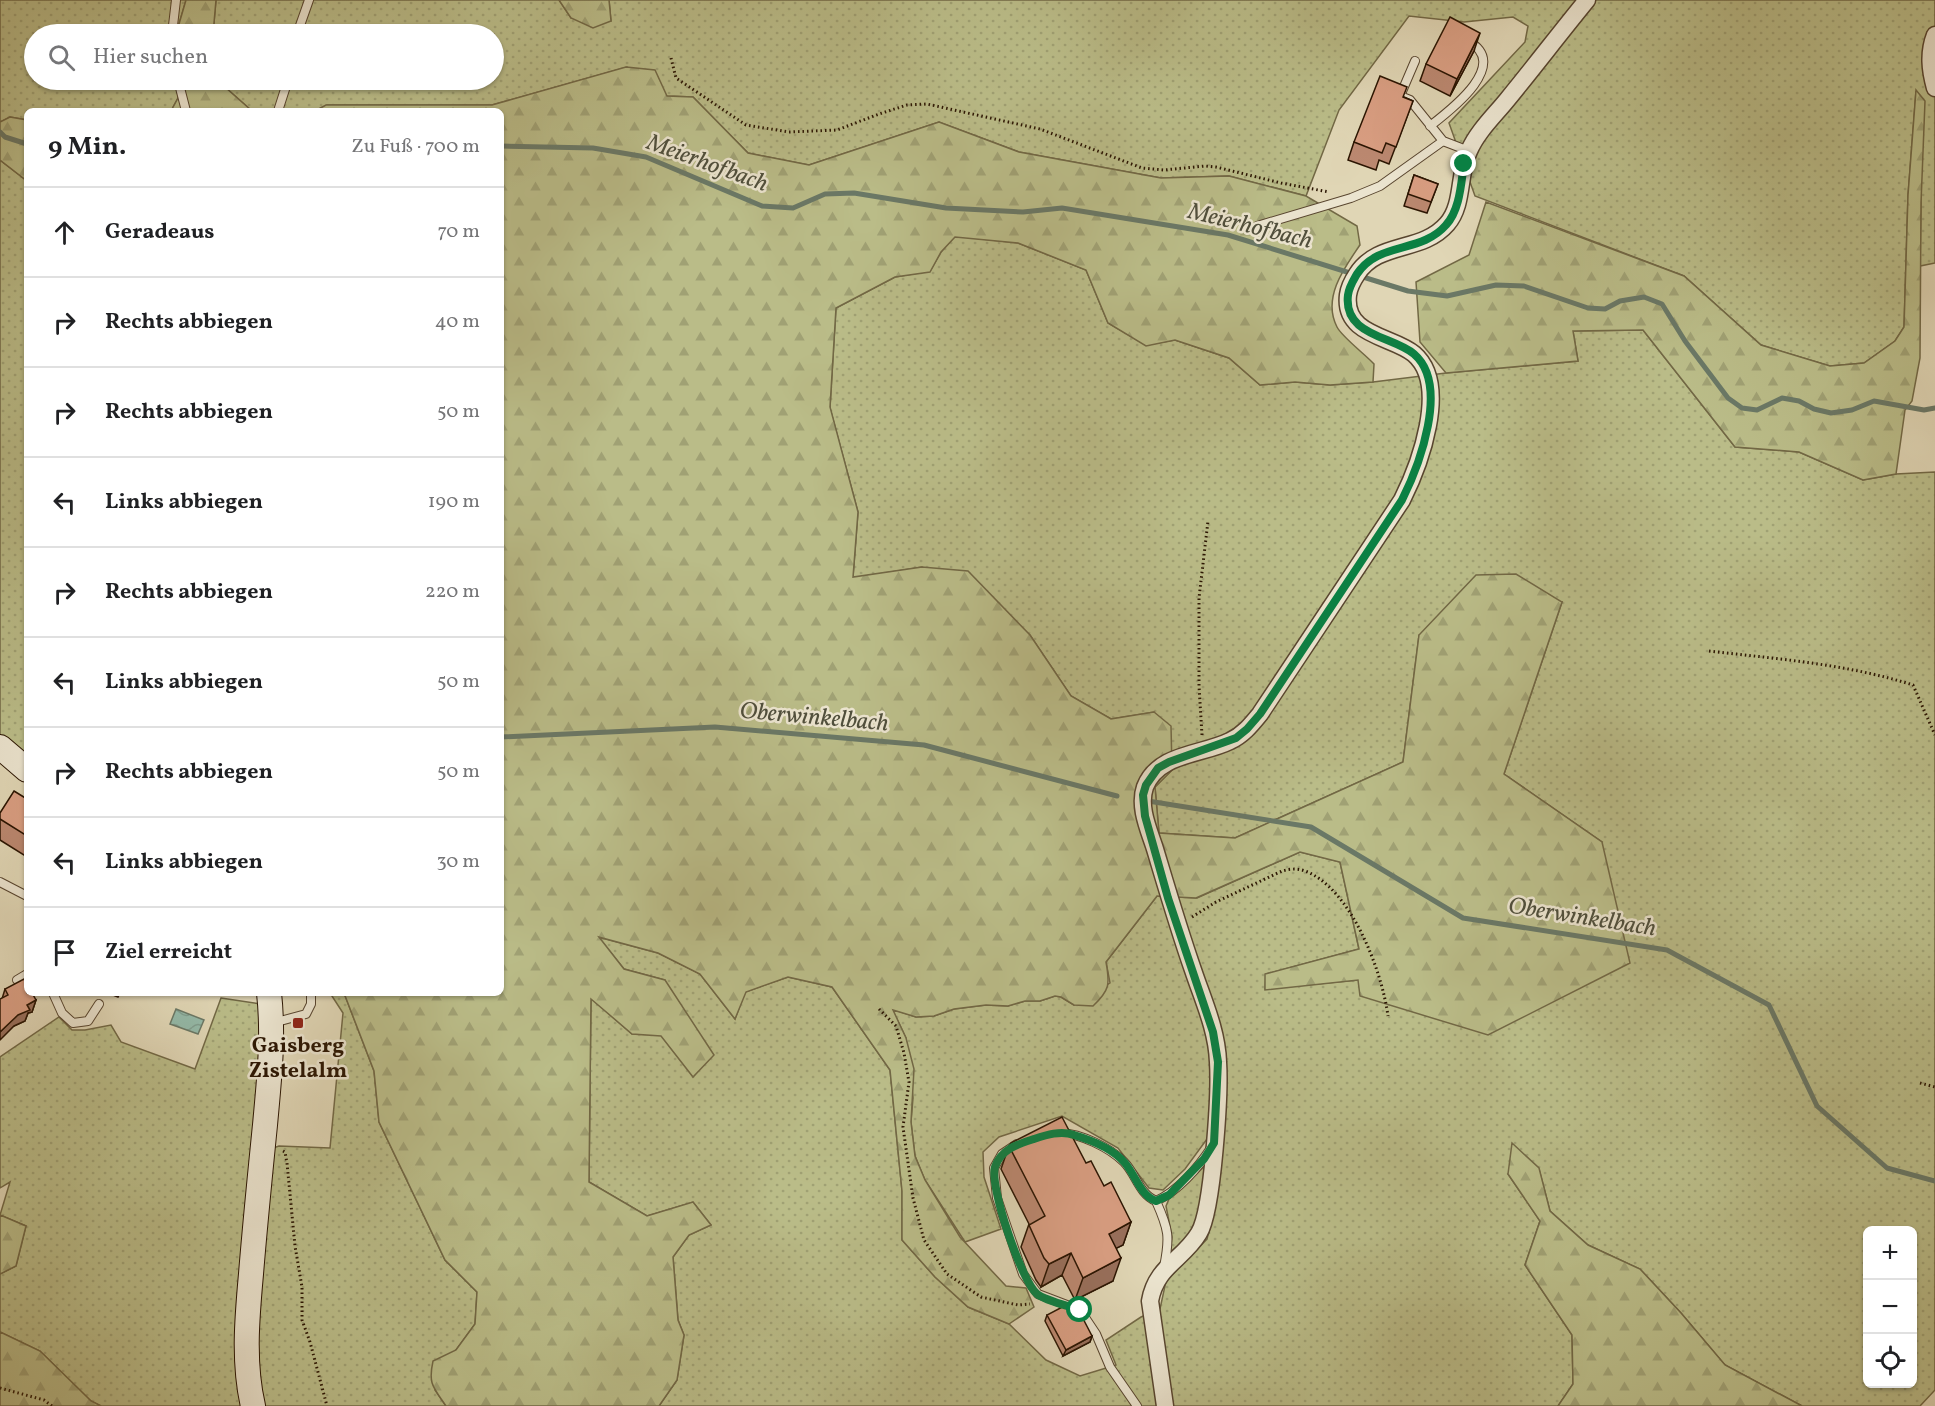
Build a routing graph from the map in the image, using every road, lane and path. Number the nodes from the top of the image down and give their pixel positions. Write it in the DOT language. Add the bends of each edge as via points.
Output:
graph roads {
  1 [pos="176,0"];
  2 [pos="309,0"];
  3 [pos="1587,0"];
  4 [pos="173,24"];
  5 [pos="301,24"];
  6 [pos="1457,35"];
  7 [pos="1935,35"];
  8 [pos="671,57"];
  9 [pos="1415,61"];
  10 [pos="1935,88"];
  11 [pos="181,90"];
  12 [pos="285,90"];
  13 [pos="185,108"];
  14 [pos="279,108"];
  15 [pos="1430,126"];
  16 [pos="1443,141"];
  17 [pos="1469,151"];
  18 [pos="1351,198"];
  19 [pos="1257,226"];
  20 [pos="1208,521"];
  21 [pos="1709,651"];
  22 [pos="1935,735"];
  23 [pos="0,747"];
  24 [pos="1203,750"];
  25 [pos="24,767"];
  26 [pos="0,882"];
  27 [pos="24,894"];
  28 [pos="1178,927"];
  29 [pos="24,976"];
  30 [pos="17,980"];
  31 [pos="54,996"];
  32 [pos="269,996"];
  33 [pos="311,996"];
  34 [pos="99,1004"];
  35 [pos="879,1009"];
  36 [pos="1388,1016"];
  37 [pos="273,1023"];
  38 [pos="1920,1083"];
  39 [pos="1935,1087"];
  40 [pos="1050,1133"];
  41 [pos="1028,1141"];
  42 [pos="1214,1143"];
  43 [pos="263,1146"];
  44 [pos="1156,1201"];
  45 [pos="1163,1271"];
  46 [pos="1056,1301"];
  47 [pos="0,1388"];
  48 [pos="52,1406"];
  49 [pos="253,1406"];
  50 [pos="327,1406"];
  51 [pos="1137,1406"];
  52 [pos="1166,1406"];
  1 -- 4 [label="lane"];
  2 -- 5 [label="lane"];
  3 -- 17 [label="street"];
  6 -- 15 [label="lane" via="1481,50 1483,68 1460,100"];
  7 -- 10 [label="street" via="1930,57"];
  8 -- 18 [label="path" via="676,78 746,125 789,132 837,130 907,105 927,104 1040,129 1142,168 1216,167"];
  9 -- 15 [label="lane" via="1401,96 1410,100"];
  11 -- 13 [label="lane"];
  12 -- 14 [label="lane"];
  15 -- 16 [label="lane"];
  16 -- 17 [label="lane"];
  16 -- 18 [label="lane" via="1380,186"];
  17 -- 24 [label="street" via="1455,208 1447,224 1426,240 1372,257 1348,294 1348,304 1359,324 1371,334 1408,349 1427,375 1429,418 1410,484 1260,714 1236,738"];
  18 -- 19 [label="lane"];
  20 -- 24 [label="path" via="1199,598"];
  21 -- 22 [label="path" via="1883,675 1913,685"];
  23 -- 25 [label="main road"];
  24 -- 28 [label="street" via="1158,768 1143,795 1145,816"];
  26 -- 27 [label="lane"];
  28 -- 36 [label="path" via="1216,902 1282,871 1304,870 1334,892 1349,913 1379,976"];
  28 -- 42 [label="street" via="1216,1043"];
  29 -- 30 [label="lane"];
  31 -- 34 [label="lane" via="62,1013 74,1023 88,1021"];
  32 -- 37 [label="main road"];
  33 -- 37 [label="lane" via="306,1014"];
  35 -- 46 [label="path" via="896,1026 904,1053 909,1082 903,1127 913,1198 924,1240 947,1275 981,1297 1018,1305"];
  37 -- 43 [label="main road"];
  38 -- 39 [label="path"];
  40 -- 44 [label="lane" via="1072,1134 1107,1149 1125,1162 1148,1198"];
  41 -- 46 [label="lane" via="1002,1154 994,1168 997,1198 1023,1274 1038,1294"];
  42 -- 44 [label="lane" via="1169,1195"];
  42 -- 45 [label="street" via="1203,1225 1195,1239"];
  43 -- 49 [label="main road" via="247,1336"];
  43 -- 50 [label="path" via="285,1152 302,1287 302,1320"];
  44 -- 45 [label="lane" via="1169,1240"];
  45 -- 52 [label="street" via="1150,1301"];
  46 -- 51 [label="lane" via="1080,1310 1110,1367"];
  47 -- 48 [label="path" via="44,1400"];
}
